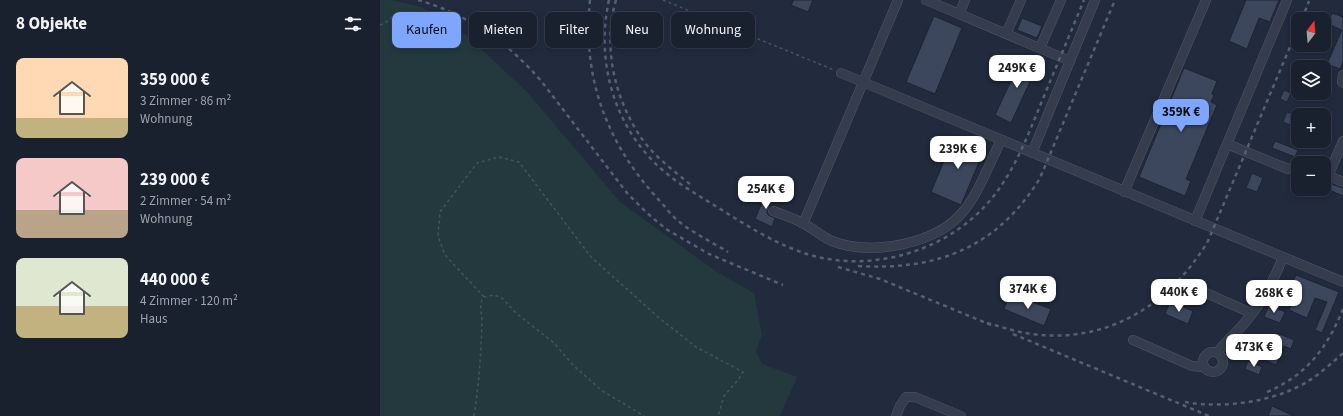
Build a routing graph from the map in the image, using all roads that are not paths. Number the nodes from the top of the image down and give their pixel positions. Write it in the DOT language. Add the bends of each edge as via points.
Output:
graph roads {
  1 [pos="898,0"];
  2 [pos="926,0"];
  3 [pos="965,0"];
  4 [pos="1021,0"];
  5 [pos="1061,0"];
  6 [pos="1095,0"];
  7 [pos="1206,0"];
  8 [pos="1287,0"];
  9 [pos="959,14"];
  10 [pos="1006,34"];
  11 [pos="1040,48"];
  12 [pos="1070,61"];
  13 [pos="841,73"];
  14 [pos="1343,75"];
  15 [pos="863,82"];
  16 [pos="1343,83"];
  17 [pos="1001,140"];
  18 [pos="1343,141"];
  19 [pos="1227,144"];
  20 [pos="1032,153"];
  21 [pos="1331,165"];
  22 [pos="1291,168"];
  23 [pos="1331,177"];
  24 [pos="1343,182"];
  25 [pos="1124,192"];
  26 [pos="773,211"];
  27 [pos="1195,221"];
  28 [pos="803,224"];
  29 [pos="1283,257"];
  30 [pos="1343,282"];
  31 [pos="1195,288"];
  32 [pos="1251,313"];
  33 [pos="1134,340"];
  34 [pos="1217,353"];
  35 [pos="1203,367"];
  36 [pos="896,416"];
  37 [pos="961,416"];
  1 -- 15 [label="lane"];
  2 -- 9 [label="lane"];
  3 -- 9 [label="lane"];
  4 -- 10 [label="lane"];
  5 -- 11 [label="lane"];
  6 -- 12 [label="lane"];
  7 -- 25 [label="lane"];
  8 -- 19 [label="lane"];
  9 -- 10 [label="lane"];
  10 -- 11 [label="lane"];
  11 -- 12 [label="lane"];
  12 -- 20 [label="lane"];
  13 -- 15 [label="lane"];
  14 -- 16 [label="lane"];
  15 -- 17 [label="lane"];
  15 -- 28 [label="lane"];
  17 -- 20 [label="lane"];
  17 -- 28 [label="lane" via="971,202 955,220 938,233 899,245 860,248 833,241"];
  18 -- 21 [label="lane"];
  19 -- 22 [label="lane"];
  19 -- 27 [label="lane"];
  20 -- 25 [label="lane"];
  23 -- 24 [label="lane"];
  25 -- 27 [label="lane"];
  26 -- 28 [label="lane"];
  27 -- 29 [label="lane"];
  29 -- 30 [label="lane"];
  29 -- 32 [label="lane" via="1266,293"];
  31 -- 32 [label="lane"];
  32 -- 34 [label="lane"];
  33 -- 35 [label="lane" via="1192,366"];
  34 -- 35 [label="lane" via="1210,352 1204,356"];
  34 -- 35 [label="lane" via="1223,360 1220,369 1211,373"];
  36 -- 37 [label="lane" via="906,397 915,396"];
}
